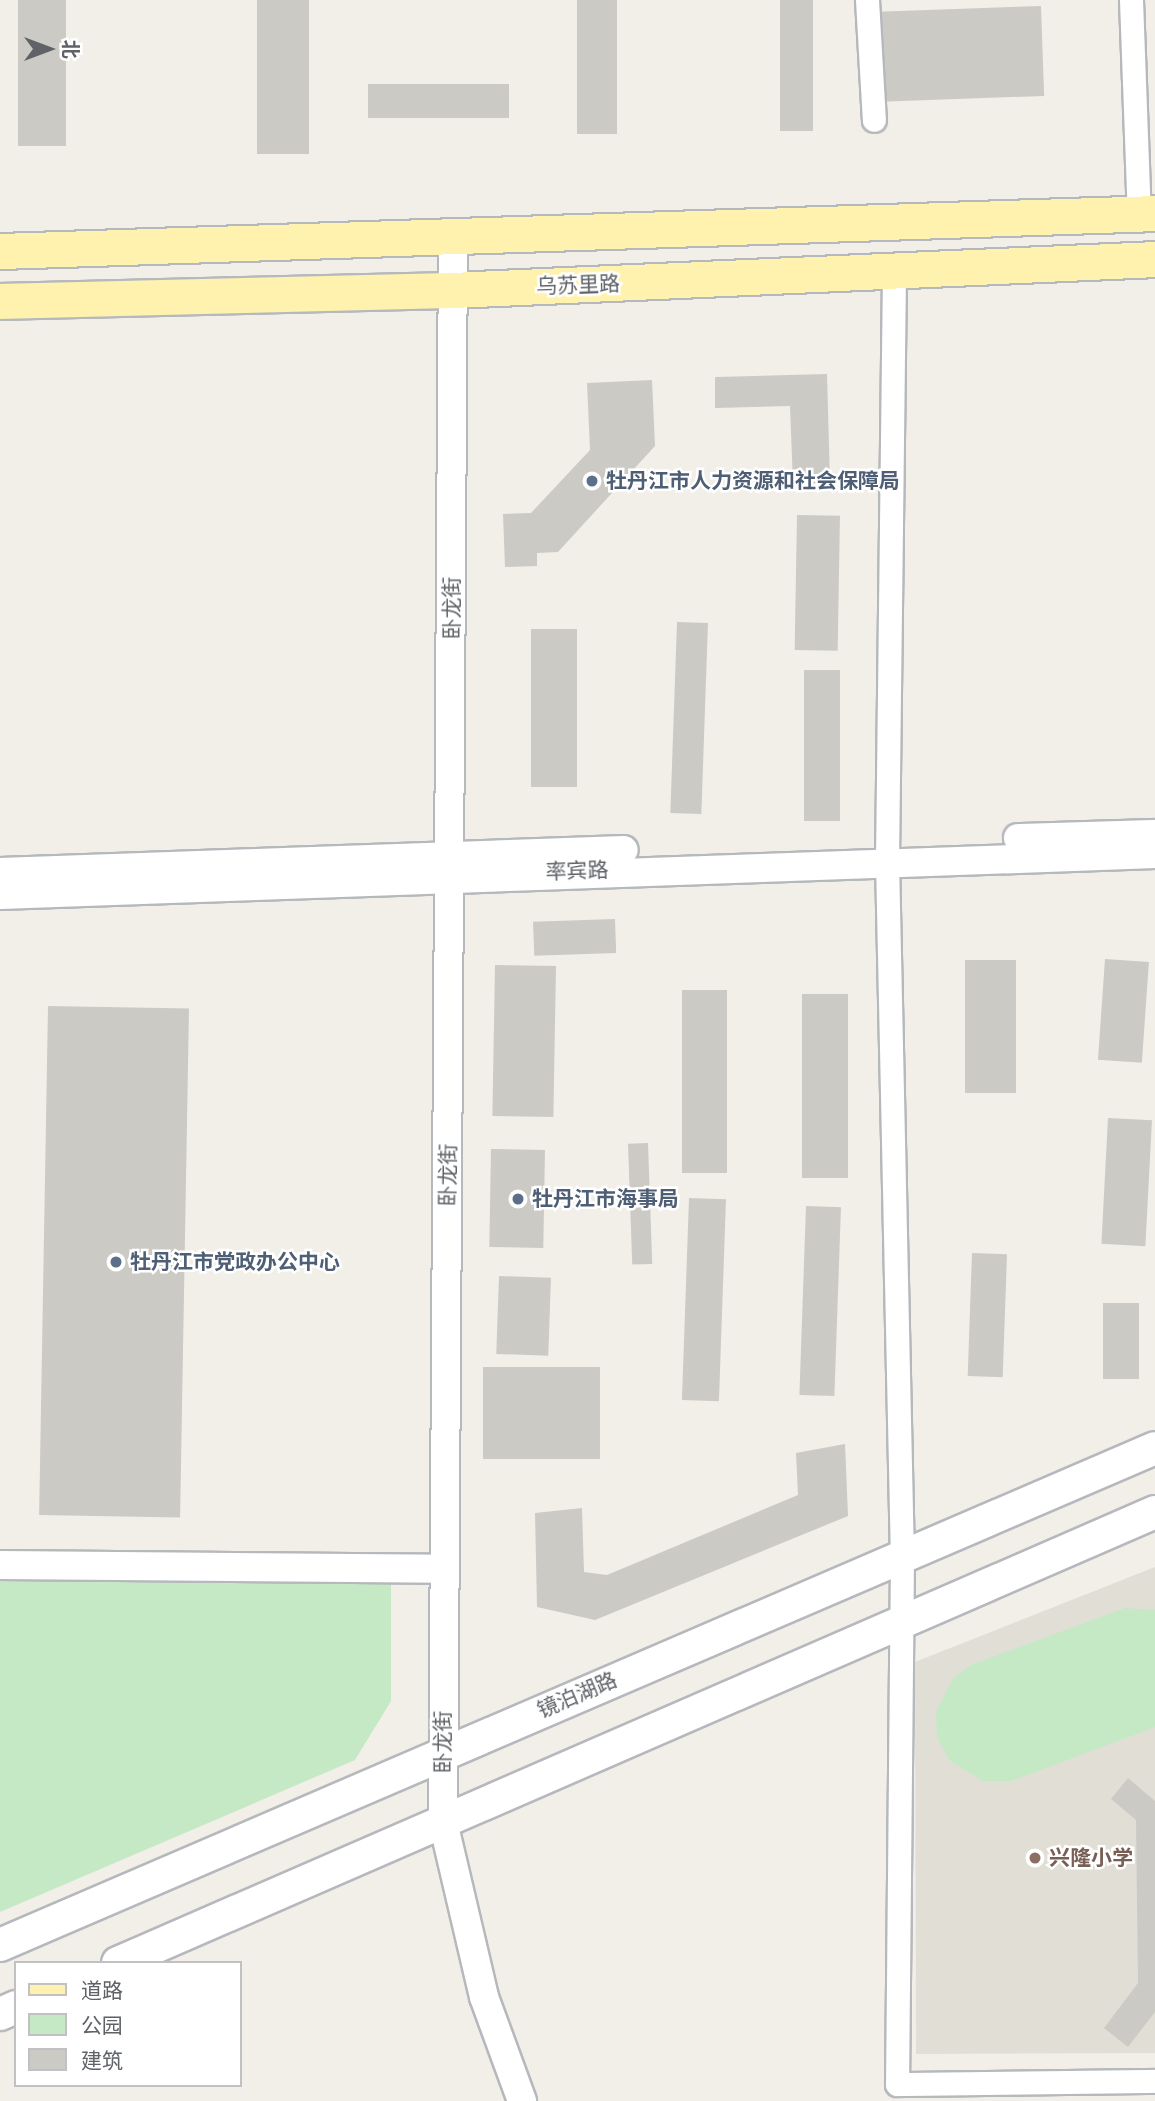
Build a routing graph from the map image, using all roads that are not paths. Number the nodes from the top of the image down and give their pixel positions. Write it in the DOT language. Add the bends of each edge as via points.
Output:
graph roads {
  1 [pos="867,0"];
  2 [pos="1131,0"];
  3 [pos="873,120"];
  4 [pos="1147,214"];
  5 [pos="453,238"];
  6 [pos="0,251"];
  7 [pos="1155,259"];
  8 [pos="894,272"];
  9 [pos="452,290"];
  10 [pos="0,301"];
  11 [pos="1155,834"];
  12 [pos="887,852"];
  13 [pos="1155,854"];
  14 [pos="452,865"];
  15 [pos="0,872"];
  16 [pos="0,895"];
  17 [pos="1155,1448"];
  18 [pos="1155,1512"];
  19 [pos="902,1558"];
  20 [pos="0,1565"];
  21 [pos="443,1569"];
  22 [pos="902,1622"];
  23 [pos="443,1752"];
  24 [pos="443,1822"];
  25 [pos="0,1945"];
  26 [pos="123,1961"];
  27 [pos="1155,2081"];
  28 [pos="522,2101"];
  1 -- 3 [label="street"];
  2 -- 4 [label="street"];
  4 -- 5 [label="main road"];
  5 -- 6 [label="main road"];
  5 -- 9 [label="street, 卧龙街"];
  7 -- 8 [label="main road, 乌苏里路"];
  8 -- 9 [label="main road, 乌苏里路"];
  8 -- 12 [label="street"];
  9 -- 10 [label="main road, 乌苏里路"];
  9 -- 14 [label="street, 卧龙街"];
  11 -- 12 [label="street, 率宾路"];
  12 -- 13 [label="street, 率宾路"];
  12 -- 14 [label="street, 率宾路"];
  12 -- 19 [label="street"];
  14 -- 15 [label="street, 率宾路"];
  14 -- 16 [label="street, 率宾路"];
  14 -- 21 [label="street, 卧龙街"];
  17 -- 19 [label="main road, 镜泊湖路"];
  18 -- 22 [label="main road"];
  19 -- 22 [label="street"];
  19 -- 23 [label="main road, 镜泊湖路"];
  20 -- 21 [label="street"];
  21 -- 23 [label="street, 卧龙街"];
  22 -- 24 [label="main road"];
  22 -- 27 [label="street" via="897,2084"];
  23 -- 24 [label="street, 卧龙街"];
  23 -- 25 [label="main road, 镜泊湖路"];
  24 -- 26 [label="main road"];
  24 -- 28 [label="street, 卧龙街" via="484,1997"];
}
